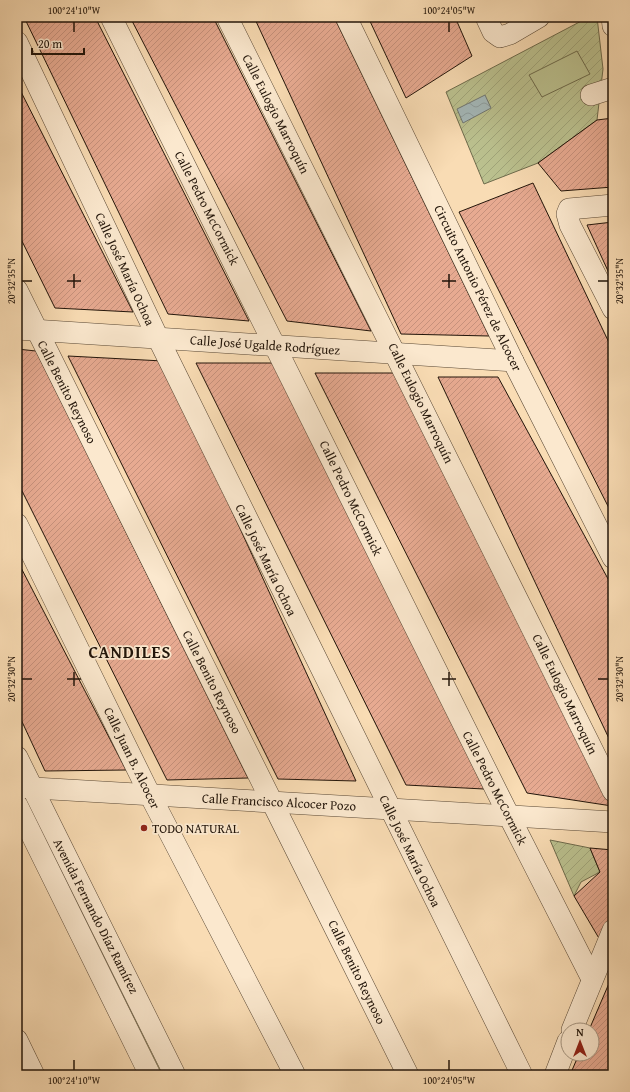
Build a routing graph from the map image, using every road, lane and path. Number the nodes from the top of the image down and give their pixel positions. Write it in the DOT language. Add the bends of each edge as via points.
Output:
graph roads {
  1 [pos="112,17"];
  2 [pos="227,17"];
  3 [pos="346,17"];
  4 [pos="486,17"];
  5 [pos="539,17"];
  6 [pos="612,17"];
  7 [pos="613,26"];
  8 [pos="17,42"];
  9 [pos="613,88"];
  10 [pos="591,95"];
  11 [pos="613,205"];
  12 [pos="17,290"];
  13 [pos="613,310"];
  14 [pos="27,330"];
  15 [pos="158,338"];
  16 [pos="275,344"];
  17 [pos="397,354"];
  18 [pos="514,361"];
  19 [pos="17,524"];
  20 [pos="613,558"];
  21 [pos="17,757"];
  22 [pos="24,787"];
  23 [pos="613,791"];
  24 [pos="150,795"];
  25 [pos="272,801"];
  26 [pos="17,805"];
  27 [pos="388,808"];
  28 [pos="509,816"];
  29 [pos="613,822"];
  30 [pos="613,930"];
  31 [pos="592,979"];
  32 [pos="575,1022"];
  33 [pos="17,1040"];
  34 [pos="560,1062"];
  35 [pos="34,1075"];
  36 [pos="150,1075"];
  37 [pos="175,1075"];
  38 [pos="295,1075"];
  39 [pos="408,1075"];
  40 [pos="522,1075"];
  41 [pos="555,1075"];
  1 -- 16 [label="street, Calle Pedro McCormick"];
  2 -- 17 [label="street, Calle Eulogio Marroquín"];
  3 -- 18 [label="street, Circuito Antonio Pérez de Alcocer"];
  4 -- 5 [label="street" via="493,32 500,37"];
  6 -- 7 [label="street"];
  8 -- 15 [label="street, Calle José María Ochoa"];
  9 -- 10 [label="street"];
  11 -- 13 [label="street" via="569,209 567,214 570,225"];
  12 -- 14 [label="street, Calle Benito Reynoso"];
  14 -- 15 [label="street, Calle José Ugalde Rodríguez"];
  14 -- 25 [label="street, Calle Benito Reynoso"];
  15 -- 16 [label="street, Calle José Ugalde Rodríguez"];
  15 -- 27 [label="street, Calle José María Ochoa"];
  16 -- 17 [label="street, Calle José Ugalde Rodríguez"];
  16 -- 28 [label="street, Calle Pedro McCormick"];
  17 -- 18 [label="street, Calle José Ugalde Rodríguez"];
  17 -- 23 [label="street, Calle Eulogio Marroquín"];
  18 -- 20 [label="street, Circuito Antonio Pérez de Alcocer"];
  19 -- 24 [label="street, Calle Juan B. Alcocer"];
  21 -- 22 [label="street, Avenida Fernando Díaz Ramírez"];
  22 -- 24 [label="street, Calle Francisco Alcocer Pozo"];
  22 -- 37 [label="street, Avenida Fernando Díaz Ramírez"];
  24 -- 25 [label="street, Calle Francisco Alcocer Pozo"];
  24 -- 38 [label="street, Calle Juan B. Alcocer"];
  25 -- 27 [label="street, Calle Francisco Alcocer Pozo"];
  25 -- 39 [label="street, Calle Benito Reynoso"];
  26 -- 36 [label="street, Avenida Fernando Díaz Ramírez"];
  27 -- 28 [label="street, Calle Francisco Alcocer Pozo"];
  27 -- 40 [label="street, Calle José María Ochoa"];
  28 -- 29 [label="street, Calle Francisco Alcocer Pozo"];
  28 -- 31 [label="street, Calle Pedro McCormick"];
  30 -- 31 [label="street"];
  31 -- 32 [label="street"];
  33 -- 35 [label="street"];
  34 -- 41 [label="street"];
}
